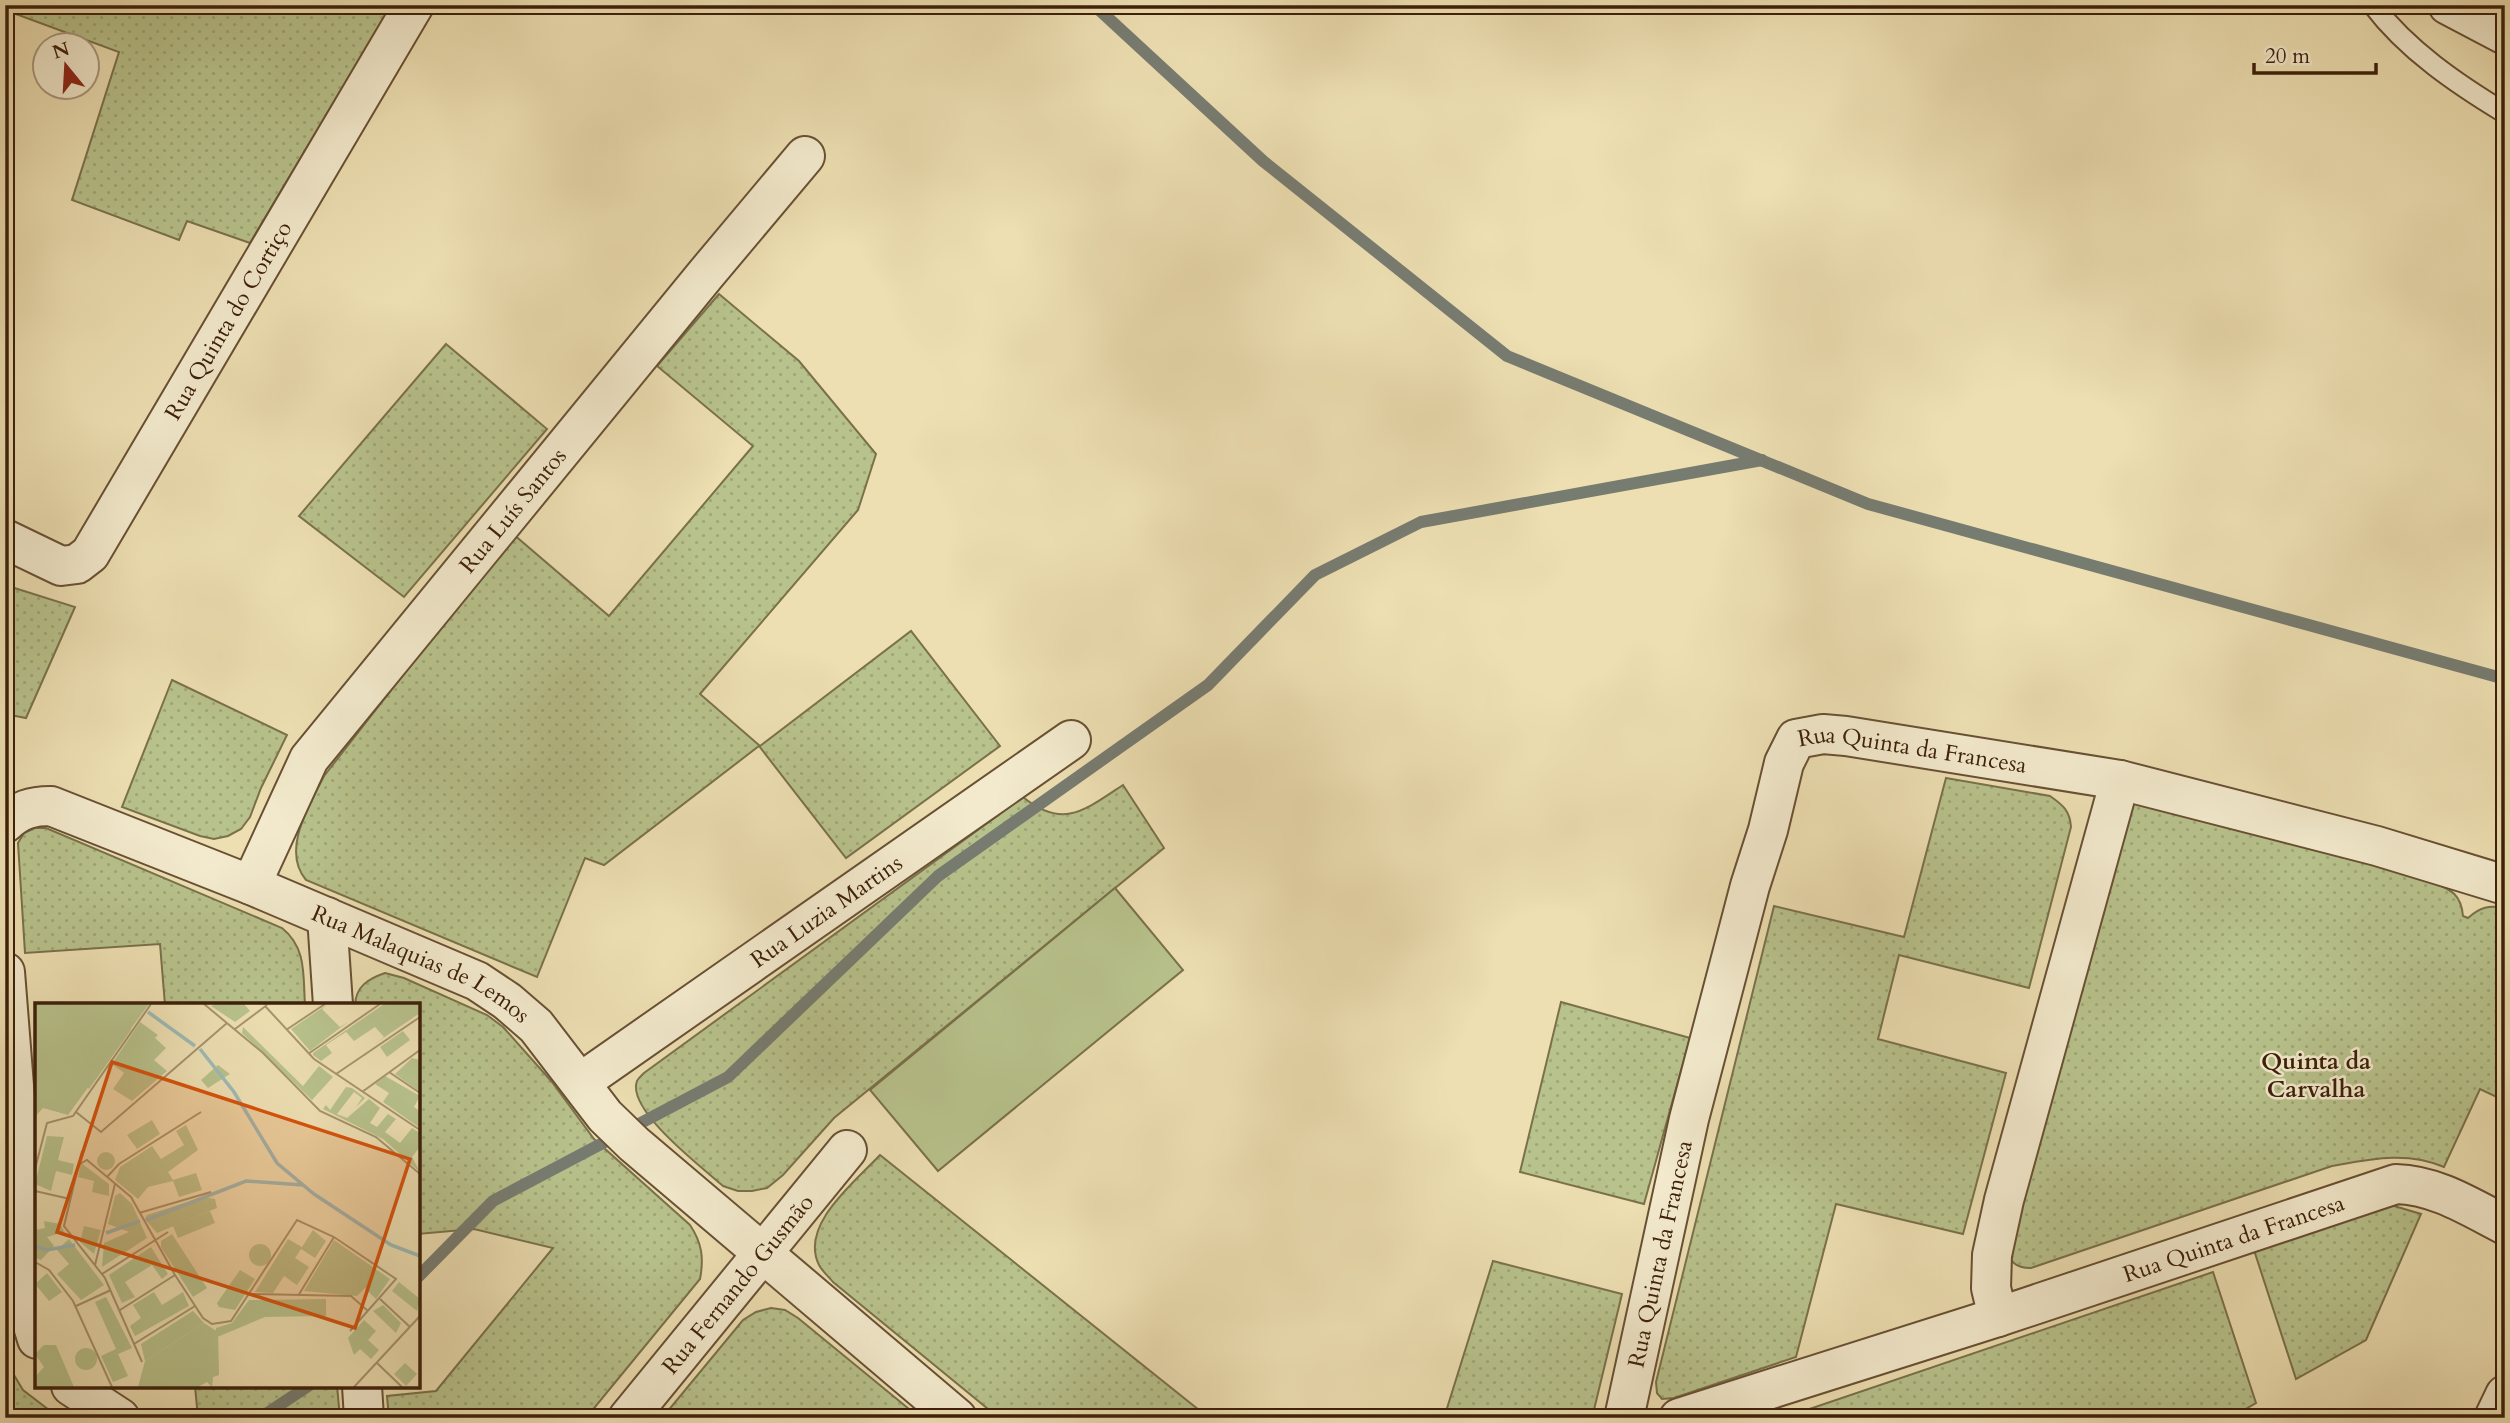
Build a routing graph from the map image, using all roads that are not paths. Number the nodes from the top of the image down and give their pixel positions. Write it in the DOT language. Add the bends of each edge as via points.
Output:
graph roads {
  1 [pos="414,5"];
  2 [pos="2373,5"];
  3 [pos="2448,5"];
  4 [pos="2503,34"];
  5 [pos="2505,113"];
  6 [pos="805,156"];
  7 [pos="5,540"];
  8 [pos="1071,740"];
  9 [pos="2120,780"];
  10 [pos="5,824"];
  11 [pos="251,885"];
  12 [pos="2505,885"];
  13 [pos="327,917"];
  14 [pos="5,972"];
  15 [pos="333,1003"];
  16 [pos="581,1082"];
  17 [pos="12,1144"];
  18 [pos="847,1150"];
  19 [pos="2505,1225"];
  20 [pos="762,1254"];
  21 [pos="1998,1317"];
  22 [pos="35,1332"];
  23 [pos="74,1388"];
  24 [pos="362,1388"];
  25 [pos="2505,1395"];
  26 [pos="120,1418"];
  27 [pos="364,1418"];
  28 [pos="628,1418"];
  29 [pos="957,1418"];
  30 [pos="1624,1418"];
  31 [pos="1679,1418"];
  32 [pos="2494,1418"];
  1 -- 7 [label="street, Rua Quinta do Cortiço" via="90,554 77,564 61,566"];
  2 -- 5 [label="lane" via="2416,50"];
  3 -- 4 [label="street"];
  6 -- 11 [label="street, Rua Luís Santos" via="309,759"];
  8 -- 16 [label="street, Rua Luzia Martins"];
  9 -- 12 [label="street, Rua Quinta da Francesa" via="2378,846"];
  9 -- 21 [label="street" via="2004,1200 1992,1255 1991,1288"];
  9 -- 30 [label="street, Rua Quinta da Francesa" via="1846,736 1796,739 1784,763 1689,1119"];
  10 -- 11 [label="street, Rua Malaquias de Lemos" via="17,812 51,806"];
  11 -- 13 [label="street, Rua Malaquias de Lemos"];
  13 -- 15 [label="street"];
  13 -- 16 [label="street, Rua Malaquias de Lemos" via="477,981 537,1026"];
  14 -- 17 [label="street"];
  16 -- 20 [label="street, Rua Malaquias de Lemos" via="605,1116 634,1144"];
  17 -- 22 [label="street"];
  18 -- 20 [label="street, Rua Fernando Gusmão"];
  19 -- 21 [label="street, Rua Quinta da Francesa" via="2448,1195 2416,1184 2396,1184"];
  20 -- 28 [label="street, Rua Fernando Gusmão"];
  20 -- 29 [label="street, Rua Malaquias de Lemos"];
  21 -- 31 [label="street, Rua Quinta da Francesa"];
  23 -- 26 [label="street"];
  24 -- 27 [label="street"];
  25 -- 32 [label="street"];
}
